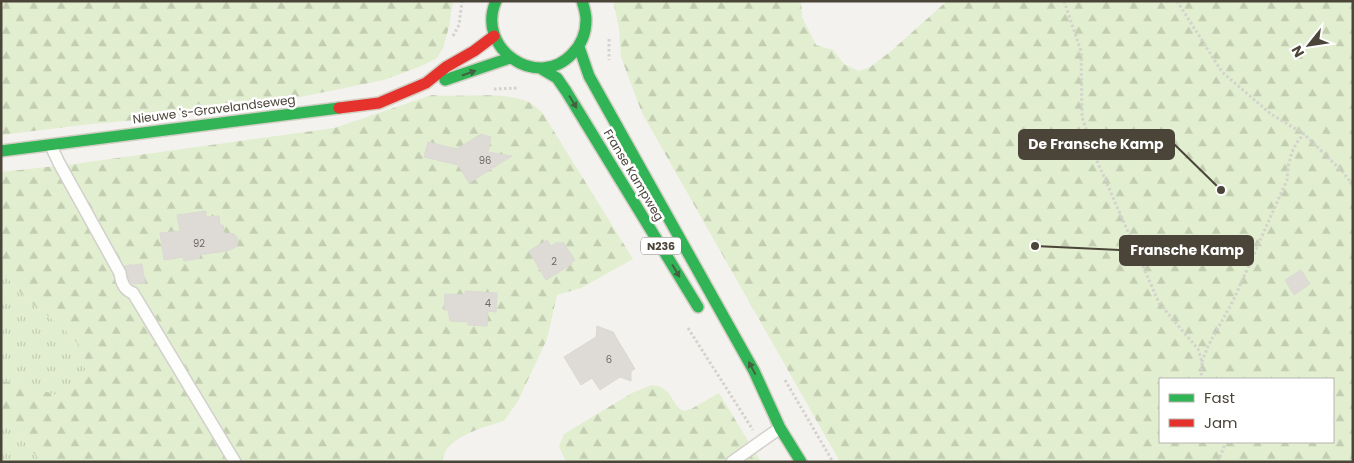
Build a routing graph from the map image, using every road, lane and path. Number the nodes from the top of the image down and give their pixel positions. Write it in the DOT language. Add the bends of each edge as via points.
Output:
graph roads {
  1 [pos="462,1"];
  2 [pos="496,1"];
  3 [pos="582,1"];
  4 [pos="1064,1"];
  5 [pos="1177,1"];
  6 [pos="459,25"];
  7 [pos="494,36"];
  8 [pos="579,47"];
  9 [pos="510,58"];
  10 [pos="540,68"];
  11 [pos="426,83"];
  12 [pos="1304,134"];
  13 [pos="50,144"];
  14 [pos="1,151"];
  15 [pos="1353,184"];
  16 [pos="706,320"];
  17 [pos="1202,362"];
  18 [pos="1201,378"];
  19 [pos="748,386"];
  20 [pos="780,428"];
  21 [pos="1226,443"];
  22 [pos="235,462"];
  23 [pos="732,462"];
  24 [pos="801,462"];
  25 [pos="1218,462"];
  1 -- 6 [label="path"];
  2 -- 7 [label="main road" via="491,22"];
  3 -- 8 [label="main road" via="587,23"];
  4 -- 17 [label="path" via="1081,51 1082,117 1098,163 1158,303 1198,349"];
  5 -- 12 [label="path" via="1222,72 1271,114"];
  7 -- 9 [label="main road, N236"];
  7 -- 11 [label="main road, Nieuwe 's-Gravelandseweg"];
  8 -- 10 [label="main road, N236" via="567,60 550,68"];
  20 -- 8 [label="main road, Franse Kampweg / N236, one-way" via="754,371 589,76"];
  9 -- 10 [label="main road, N236" via="516,63"];
  11 -- 9 [label="main road, Nieuwe 's-Gravelandseweg, one-way" via="450,80"];
  10 -- 16 [label="main road, Franse Kampweg / N236, one-way" via="557,78 566,90"];
  11 -- 13 [label="main road, Nieuwe 's-Gravelandseweg" via="379,102"];
  12 -- 15 [label="path"];
  12 -- 17 [label="path" via="1296,143 1288,164 1287,180"];
  13 -- 14 [label="main road, Nieuwe 's-Gravelandseweg"];
  13 -- 22 [label="lane" via="120,273 124,287 133,293"];
  17 -- 18 [label="path"];
  19 -- 20 [label="main road, Franse Kampweg / N236"];
  20 -- 23 [label="lane"];
  20 -- 24 [label="main road, Franse Kampweg / N236"];
  21 -- 25 [label="path"];
}
